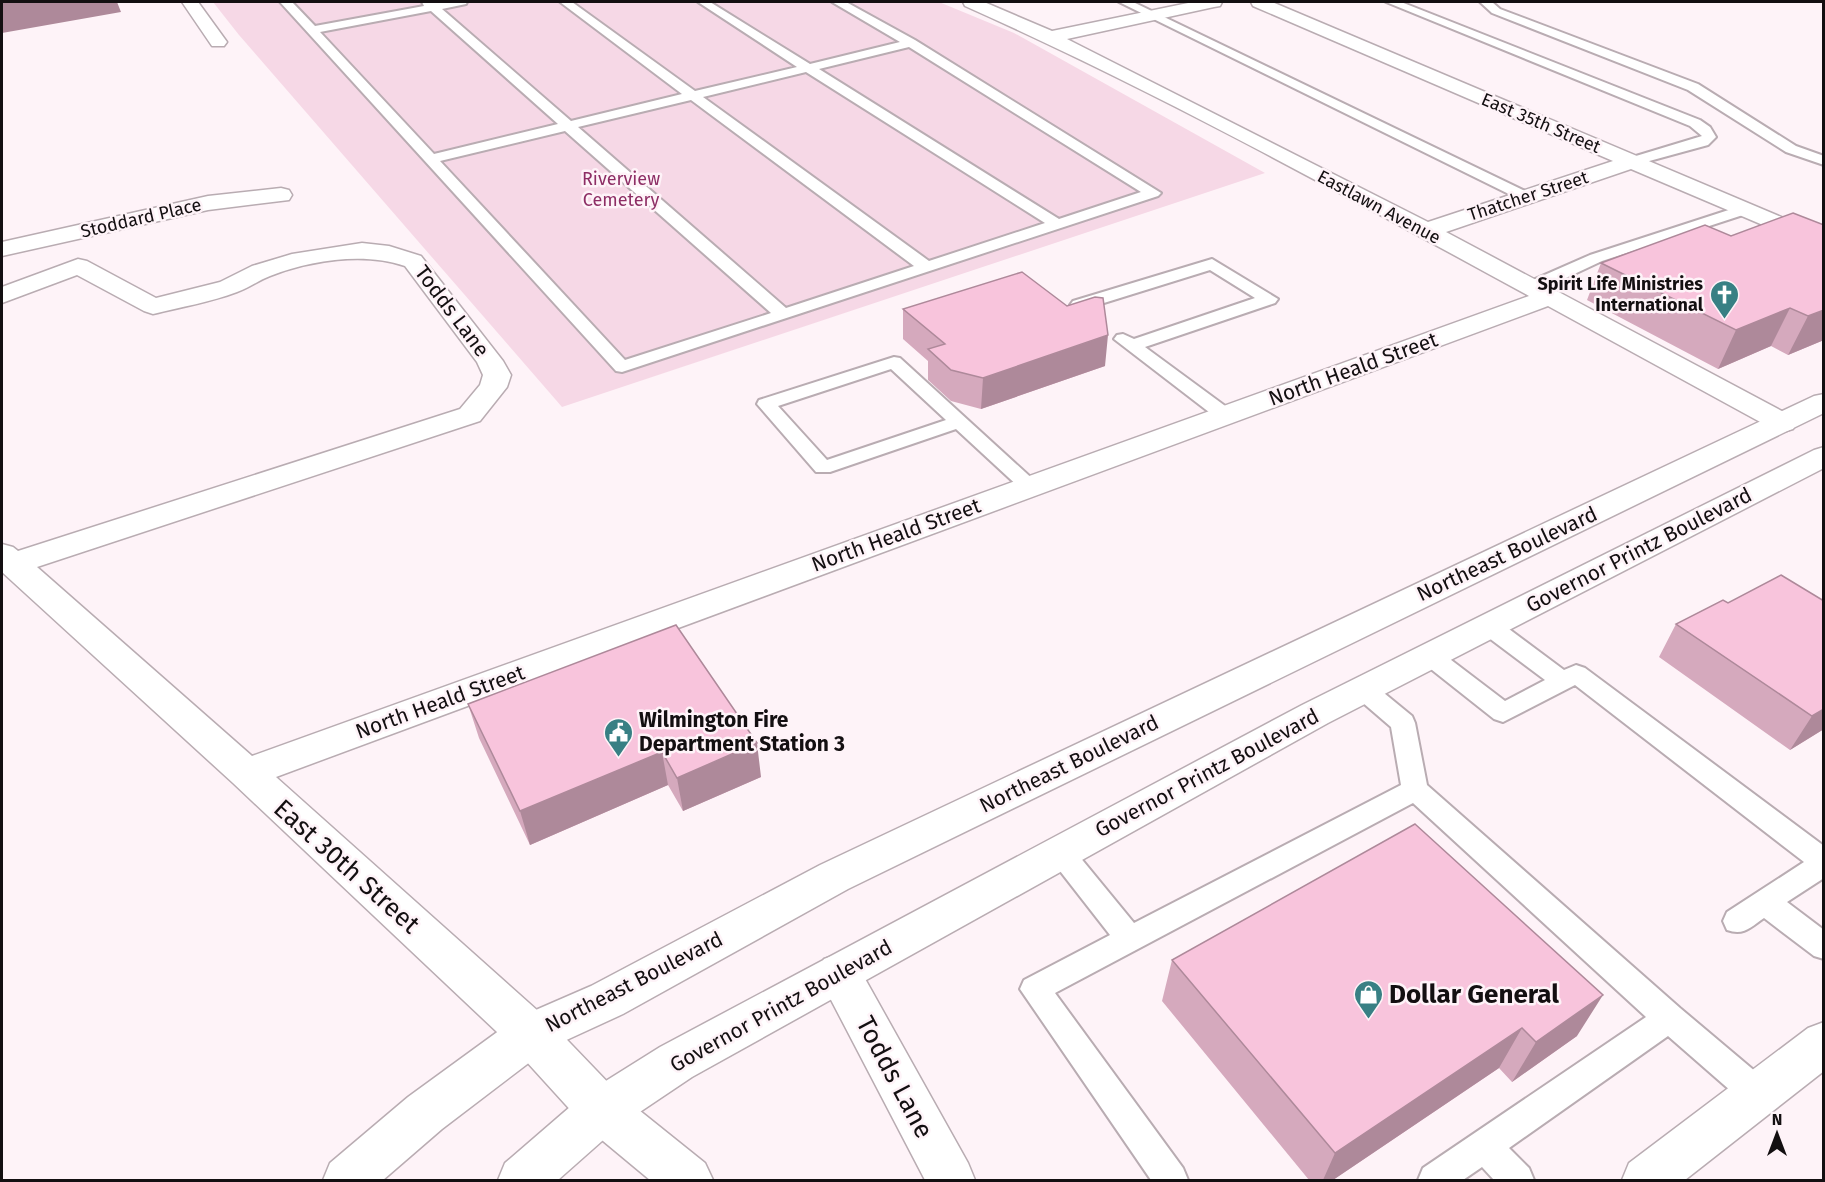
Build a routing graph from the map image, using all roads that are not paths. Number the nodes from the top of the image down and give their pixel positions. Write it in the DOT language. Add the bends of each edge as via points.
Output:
graph roads {
  1 [pos="190,2"];
  2 [pos="286,2"];
  3 [pos="462,2"];
  4 [pos="565,2"];
  5 [pos="703,2"];
  6 [pos="838,2"];
  7 [pos="970,2"];
  8 [pos="1125,2"];
  9 [pos="1214,2"];
  10 [pos="1259,2"];
  11 [pos="1392,2"];
  12 [pos="1486,2"];
  13 [pos="430,4"];
  14 [pos="1154,15"];
  15 [pos="312,30"];
  16 [pos="1050,37"];
  17 [pos="218,42"];
  18 [pos="911,43"];
  19 [pos="809,68"];
  20 [pos="693,96"];
  21 [pos="568,126"];
  22 [pos="431,159"];
  23 [pos="1824,161"];
  24 [pos="1631,162"];
  25 [pos="281,195"];
  26 [pos="1526,197"];
  27 [pos="1744,210"];
  28 [pos="1058,225"];
  29 [pos="1425,231"];
  30 [pos="1824,244"];
  31 [pos="2,249"];
  32 [pos="928,268"];
  33 [pos="1539,293"];
  34 [pos="2,296"];
  35 [pos="784,315"];
  36 [pos="1093,316"];
  37 [pos="1824,402"];
  38 [pos="1225,415"];
  39 [pos="958,422"];
  40 [pos="1783,423"];
  41 [pos="1824,456"];
  42 [pos="1030,487"];
  43 [pos="7,559"];
  44 [pos="1489,626"];
  45 [pos="1430,656"];
  46 [pos="1563,681"];
  47 [pos="1364,690"];
  48 [pos="246,773"];
  49 [pos="1415,790"];
  50 [pos="1060,853"];
  51 [pos="1824,862"];
  52 [pos="1766,902"];
  53 [pos="1737,921"];
  54 [pos="1130,939"];
  55 [pos="1824,947"];
  56 [pos="839,973"];
  57 [pos="1668,1018"];
  58 [pos="531,1034"];
  59 [pos="1824,1043"];
  60 [pos="1758,1094"];
  61 [pos="602,1110"];
  62 [pos="1485,1147"];
  63 [pos="347,1180"];
  64 [pos="522,1180"];
  65 [pos="688,1180"];
  66 [pos="951,1180"];
  67 [pos="1171,1180"];
  68 [pos="1436,1180"];
  69 [pos="1517,1180"];
  70 [pos="1646,1180"];
  1 -- 17 [label="street"];
  2 -- 15 [label="lane"];
  3 -- 13 [label="lane"];
  4 -- 20 [label="lane"];
  5 -- 19 [label="lane"];
  6 -- 18 [label="lane"];
  7 -- 16 [label="street, Eastlawn Avenue"];
  8 -- 14 [label="lane"];
  9 -- 14 [label="street"];
  10 -- 24 [label="street, East 35th Street"];
  11 -- 24 [label="lane" via="1695,123 1709,137"];
  12 -- 23 [label="lane" via="1496,11 1693,87 1791,149"];
  13 -- 15 [label="lane"];
  13 -- 21 [label="lane"];
  14 -- 16 [label="street"];
  14 -- 26 [label="lane"];
  15 -- 22 [label="lane"];
  16 -- 29 [label="street, Eastlawn Avenue"];
  18 -- 19 [label="lane"];
  18 -- 28 [label="lane" via="1153,193"];
  19 -- 20 [label="lane"];
  19 -- 28 [label="lane"];
  20 -- 21 [label="lane"];
  20 -- 32 [label="lane"];
  21 -- 22 [label="lane"];
  21 -- 35 [label="lane"];
  22 -- 35 [label="lane" via="622,367"];
  24 -- 26 [label="street, Thatcher Street"];
  24 -- 27 [label="street, East 35th Street"];
  25 -- 31 [label="street, Stoddard Place" via="208,203"];
  26 -- 29 [label="street, Thatcher Street"];
  27 -- 30 [label="street, East 35th Street"];
  27 -- 33 [label="lane" via="1596,258"];
  28 -- 32 [label="lane"];
  29 -- 33 [label="street, Eastlawn Avenue"];
  32 -- 35 [label="lane"];
  33 -- 38 [label="street, North Heald Street"];
  33 -- 40 [label="street, Eastlawn Avenue"];
  34 -- 43 [label="street, Todds Lane" via="78,266 153,306 229,287 292,261 362,250 389,253 413,261 497,375 493,387 470,415"];
  36 -- 38 [label="lane" via="1079,305 1212,264 1269,299 1126,341"];
  37 -- 40 [label="street, Northeast Boulevard"];
  38 -- 42 [label="street, North Heald Street"];
  39 -- 39 [label="lane" via="894,362 766,404 823,468"];
  39 -- 42 [label="lane"];
  40 -- 58 [label="street, Northeast Boulevard" via="834,877 607,1000"];
  41 -- 44 [label="street, Governor Printz Boulevard"];
  42 -- 48 [label="street, North Heald Street"];
  43 -- 48 [label="street, East 30th Street"];
  44 -- 45 [label="street, Governor Printz Boulevard"];
  44 -- 46 [label="lane"];
  45 -- 46 [label="lane" via="1503,713"];
  45 -- 47 [label="street, Governor Printz Boulevard"];
  46 -- 51 [label="lane" via="1576,674"];
  47 -- 49 [label="lane" via="1403,723"];
  47 -- 50 [label="street, Governor Printz Boulevard"];
  48 -- 58 [label="street, East 30th Street"];
  49 -- 54 [label="lane"];
  49 -- 57 [label="lane"];
  50 -- 54 [label="lane"];
  50 -- 56 [label="street, Governor Printz Boulevard"];
  51 -- 52 [label="lane"];
  52 -- 53 [label="lane"];
  52 -- 55 [label="lane"];
  54 -- 67 [label="lane" via="1035,989"];
  56 -- 61 [label="street, Governor Printz Boulevard" via="676,1062"];
  56 -- 66 [label="street, Todds Lane"];
  57 -- 60 [label="lane"];
  57 -- 62 [label="lane"];
  58 -- 61 [label="street, East 30th Street"];
  58 -- 63 [label="street, Northeast Boulevard" via="424,1113"];
  59 -- 60 [label="street"];
  60 -- 70 [label="street"];
  61 -- 64 [label="street"];
  61 -- 65 [label="street, East 30th Street"];
  62 -- 68 [label="lane"];
  62 -- 69 [label="lane"];
}
